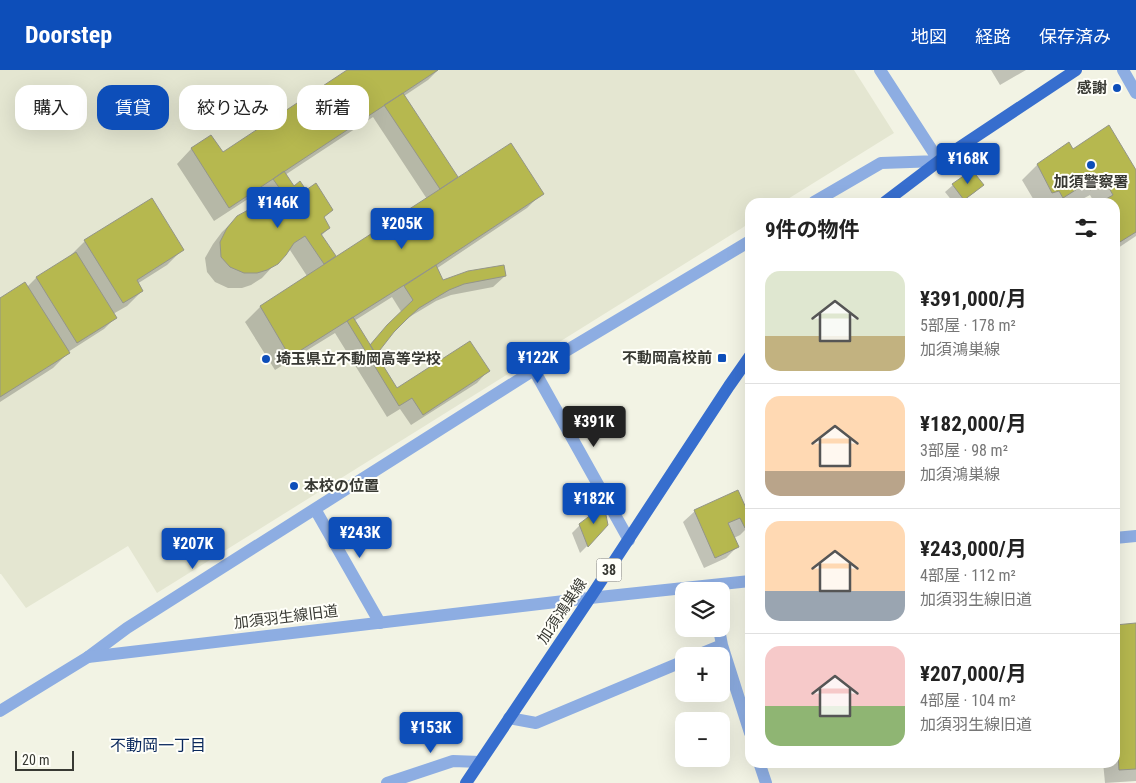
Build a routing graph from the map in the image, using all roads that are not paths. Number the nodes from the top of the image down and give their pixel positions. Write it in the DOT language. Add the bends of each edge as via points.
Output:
graph roads {
  1 [pos="880,70"];
  2 [pos="1076,70"];
  3 [pos="1124,70"];
  4 [pos="1136,92"];
  5 [pos="939,161"];
  6 [pos="821,198"];
  7 [pos="891,198"];
  8 [pos="745,244"];
  9 [pos="745,363"];
  10 [pos="534,370"];
  11 [pos="315,509"];
  12 [pos="1136,536"];
  13 [pos="1120,538"];
  14 [pos="629,540"];
  15 [pos="745,582"];
  16 [pos="730,585"];
  17 [pos="675,592"];
  18 [pos="590,598"];
  19 [pos="380,623"];
  20 [pos="720,637"];
  21 [pos="722,645"];
  22 [pos="717,647"];
  23 [pos="88,657"];
  24 [pos="675,665"];
  25 [pos="0,711"];
  26 [pos="745,717"];
  27 [pos="509,718"];
  28 [pos="480,762"];
  29 [pos="761,768"];
  30 [pos="387,783"];
  31 [pos="466,783"];
  32 [pos="766,783"];
  1 -- 5 [label="street"];
  2 -- 5 [label="main road"];
  3 -- 4 [label="street"];
  5 -- 6 [label="street" via="881,163"];
  5 -- 7 [label="main road"];
  8 -- 10 [label="street"];
  9 -- 14 [label="main road, 加須鴻巣線 / 38"];
  10 -- 11 [label="street"];
  10 -- 14 [label="street"];
  11 -- 19 [label="street"];
  11 -- 23 [label="street" via="127,628"];
  12 -- 13 [label="street"];
  14 -- 18 [label="main road, 加須鴻巣線 / 38"];
  15 -- 16 [label="street, 加須羽生線旧道"];
  17 -- 18 [label="street, 加須羽生線旧道"];
  18 -- 19 [label="street, 加須羽生線旧道"];
  18 -- 27 [label="main road, 加須鴻巣線 / 38"];
  19 -- 23 [label="street, 加須羽生線旧道"];
  20 -- 21 [label="street"];
  21 -- 22 [label="street"];
  21 -- 26 [label="street"];
  23 -- 25 [label="street, 加須羽生線旧道"];
  24 -- 27 [label="street" via="536,723"];
  27 -- 28 [label="main road, 加須鴻巣線 / 38"];
  28 -- 30 [label="street" via="453,761"];
  28 -- 31 [label="main road, 加須鴻巣線 / 38"];
  29 -- 32 [label="street"];
}
